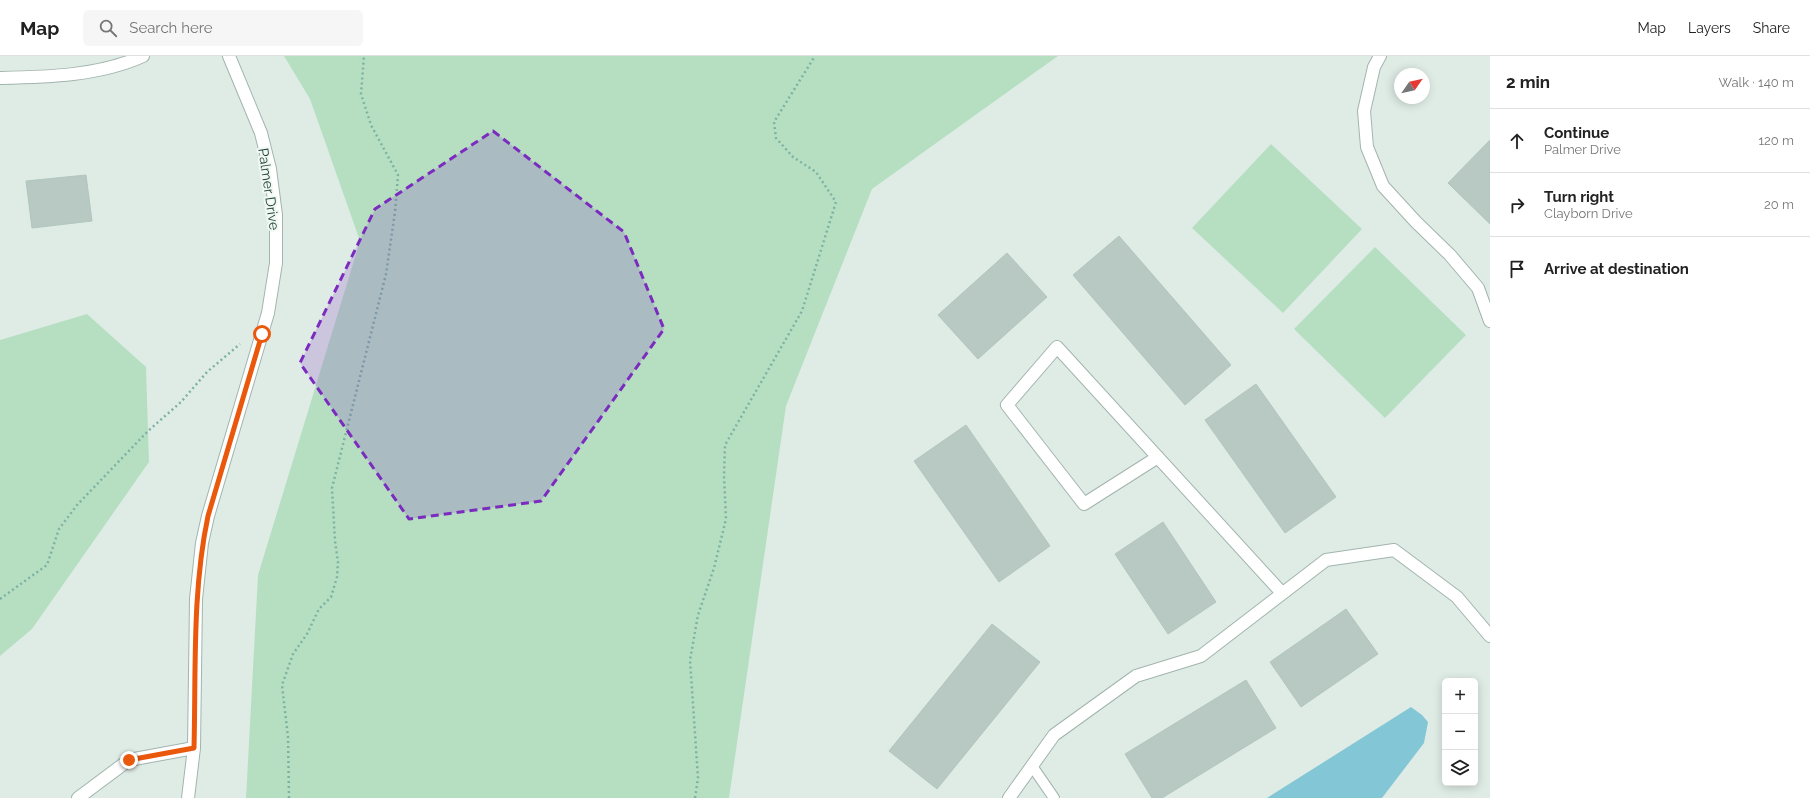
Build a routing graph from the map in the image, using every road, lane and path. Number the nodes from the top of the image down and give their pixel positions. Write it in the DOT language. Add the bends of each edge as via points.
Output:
graph roads {
  1 [pos="143,56"];
  2 [pos="229,56"];
  3 [pos="364,56"];
  4 [pos="815,56"];
  5 [pos="1380,56"];
  6 [pos="0,78"];
  7 [pos="1490,321"];
  8 [pos="262,334"];
  9 [pos="1158,457"];
  10 [pos="1282,593"];
  11 [pos="0,599"];
  12 [pos="1490,636"];
  13 [pos="194,748"];
  14 [pos="1032,766"];
  15 [pos="78,798"];
  16 [pos="188,798"];
  17 [pos="289,798"];
  18 [pos="694,798"];
  19 [pos="1008,798"];
  20 [pos="1054,798"];
  1 -- 6 [label="street" via="128,63 90,72"];
  2 -- 8 [label="street, Palmer Drive" via="261,133 270,169 276,215 273,284"];
  3 -- 17 [label="path" via="361,94 371,125 398,175 395,212 386,274 332,488 337,577 331,596 319,609 307,634 293,654 282,685 288,737"];
  4 -- 18 [label="path" via="774,122 776,138 793,157 816,172 836,202 802,311 725,445 726,519 714,568 698,615 690,660 698,778"];
  5 -- 7 [label="street" via="1374,67 1364,111 1367,147 1383,186 1450,255 1478,288"];
  8 -- 11 [label="path" via="243,342 207,372 181,402 115,464 77,505 59,530 47,565"];
  8 -- 13 [label="street, Palmer Drive" via="202,543 196,599"];
  9 -- 9 [label="street" via="1057,347 1007,405 1084,504"];
  9 -- 10 [label="street"];
  10 -- 12 [label="street" via="1326,560 1394,550 1456,597"];
  10 -- 14 [label="street" via="1201,656 1136,676 1054,735"];
  13 -- 15 [label="street" via="129,760"];
  13 -- 16 [label="street, Palmer Drive"];
  14 -- 19 [label="street"];
  14 -- 20 [label="lane"];
}
